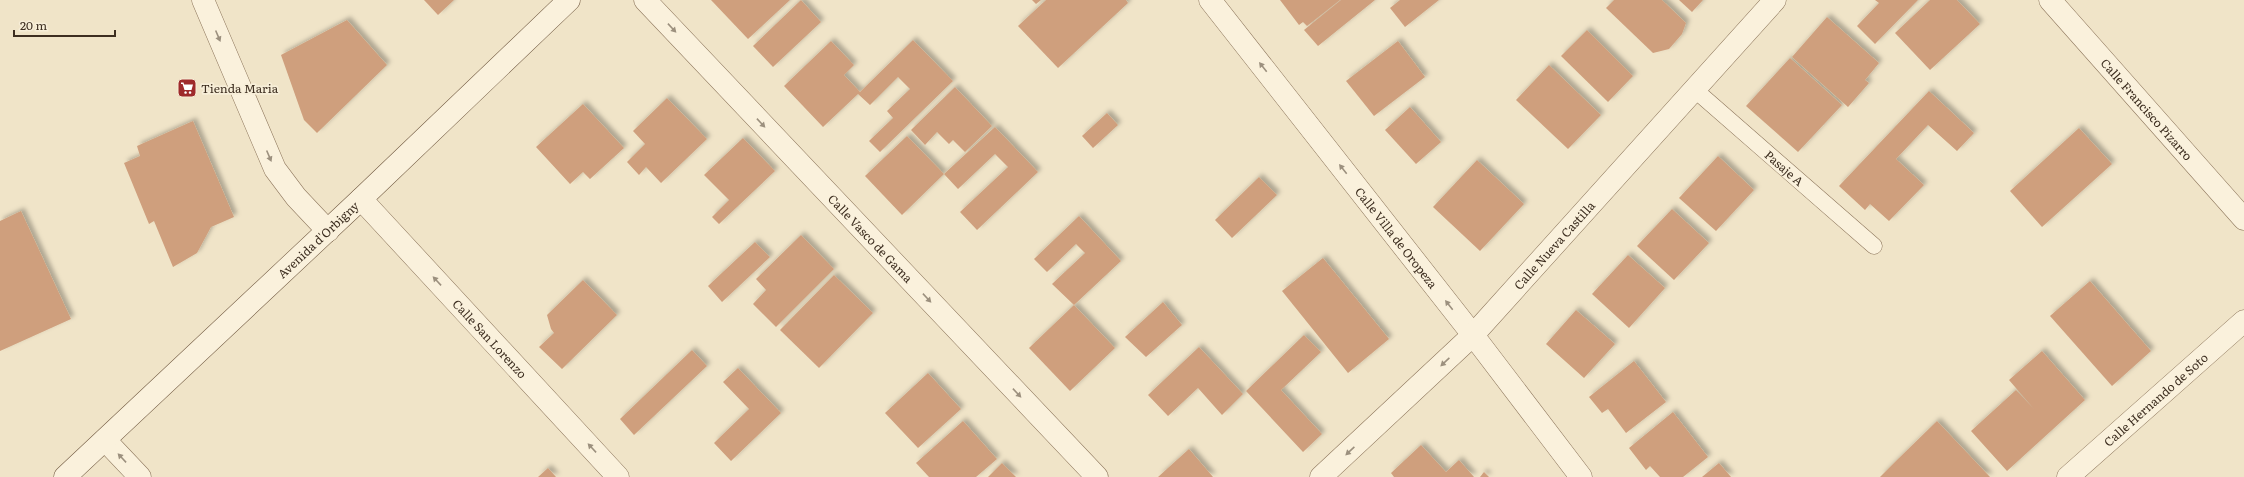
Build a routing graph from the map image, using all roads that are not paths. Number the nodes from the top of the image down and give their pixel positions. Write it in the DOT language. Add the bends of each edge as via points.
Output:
graph roads {
  1 [pos="203,0"];
  2 [pos="569,0"];
  3 [pos="645,0"];
  4 [pos="1210,0"];
  5 [pos="1775,0"];
  6 [pos="2050,0"];
  7 [pos="1694,89"];
  8 [pos="362,199"];
  9 [pos="2244,219"];
  10 [pos="328,231"];
  11 [pos="1874,246"];
  12 [pos="2244,321"];
  13 [pos="1473,335"];
  14 [pos="104,440"];
  15 [pos="65,477"];
  16 [pos="140,477"];
  17 [pos="618,477"];
  18 [pos="1097,477"];
  19 [pos="1321,477"];
  20 [pos="1581,477"];
  21 [pos="2068,477"];
  1 -- 10 [label="street, one-way" via="275,169 296,197"];
  2 -- 8 [label="street, Avenida d'Orbigny"];
  3 -- 18 [label="street, Calle Vasco de Gama, one-way"];
  13 -- 4 [label="street, Calle Villa de Oropeza, one-way"];
  5 -- 7 [label="street, Calle Nueva Castilla"];
  6 -- 9 [label="street, Calle Francisco Pizarro"];
  7 -- 11 [label="lane, Pasaje A"];
  7 -- 13 [label="street, Calle Nueva Castilla"];
  8 -- 10 [label="street, Avenida d'Orbigny"];
  17 -- 8 [label="street, Calle San Lorenzo, one-way"];
  10 -- 14 [label="street, Avenida d'Orbigny"];
  12 -- 21 [label="street, Calle Hernando de Soto"];
  13 -- 19 [label="street, Calle Nueva Castilla, one-way"];
  13 -- 20 [label="street, Calle Villa de Oropeza"];
  14 -- 15 [label="street, Avenida d'Orbigny"];
  16 -- 14 [label="street, one-way"];
}
